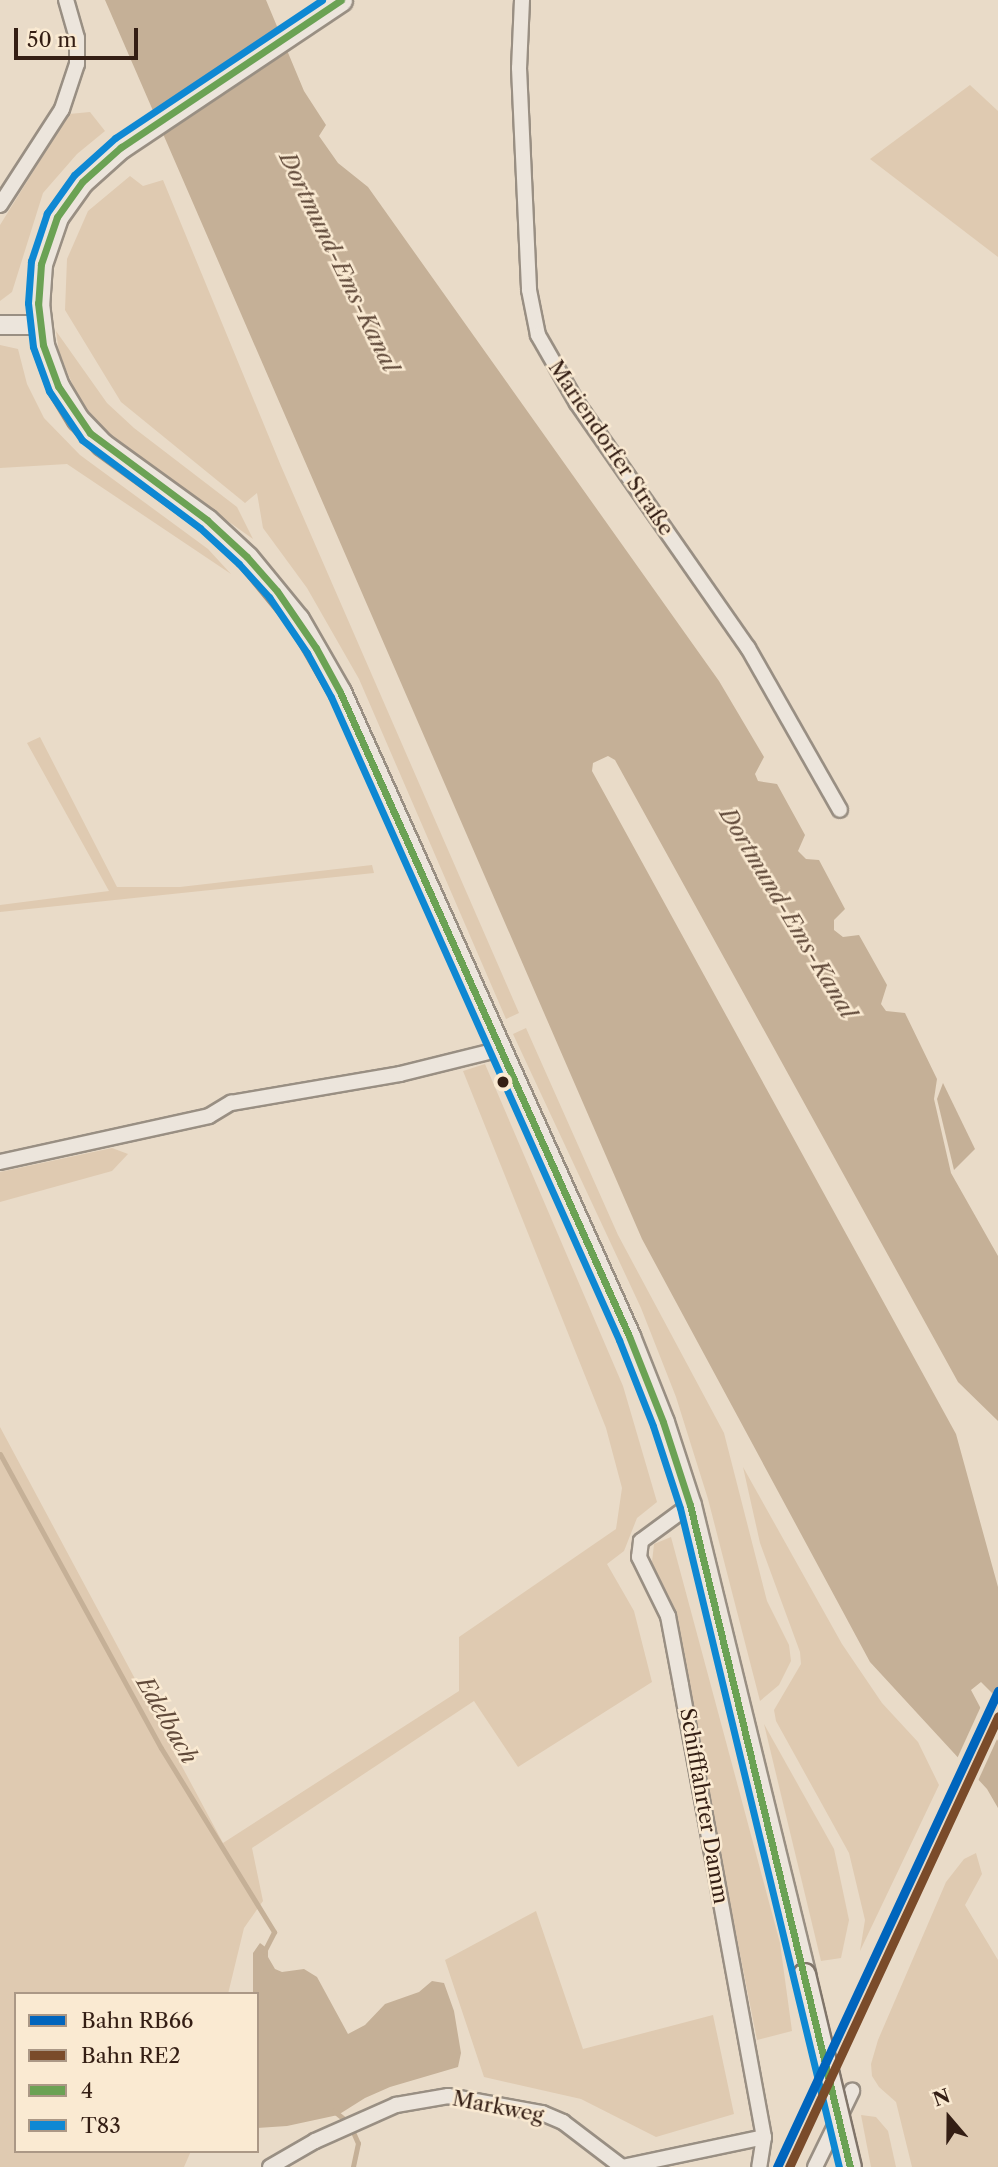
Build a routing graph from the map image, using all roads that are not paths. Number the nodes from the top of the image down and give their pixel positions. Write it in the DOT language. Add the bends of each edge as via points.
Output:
graph roads {
  1 [pos="66,0"];
  2 [pos="341,0"];
  3 [pos="522,0"];
  4 [pos="0,205"];
  5 [pos="0,325"];
  6 [pos="39,325"];
  7 [pos="841,810"];
  8 [pos="501,1049"];
  9 [pos="0,1162"];
  10 [pos="690,1505"];
  11 [pos="852,2091"];
  12 [pos="764,2137"];
  13 [pos="270,2167"];
  14 [pos="759,2167"];
  15 [pos="815,2167"];
  16 [pos="850,2167"];
  1 -- 4 [label="street" via="77,38 77,64 62,109"];
  2 -- 6 [label="main road" via="92,170 57,217 41,264"];
  3 -- 7 [label="street, Mariendorfer Straße" via="519,68 528,276 538,335 577,403 748,648"];
  5 -- 6 [label="street"];
  6 -- 8 [label="main road" via="58,386 78,419 102,444 207,520 247,557 310,638 340,692"];
  8 -- 9 [label="street" via="400,1074 231,1103 209,1116"];
  8 -- 10 [label="main road" via="640,1364"];
  10 -- 12 [label="street, Schifffahrter Damm" via="641,1541 639,1557 668,1616"];
  10 -- 16 [label="main road, bridge"];
  11 -- 15 [label="street"];
  12 -- 13 [label="street, Markweg" via="622,2167 563,2122 542,2112 447,2096 396,2105"];
  12 -- 14 [label="street, Schifffahrter Damm"];
}
